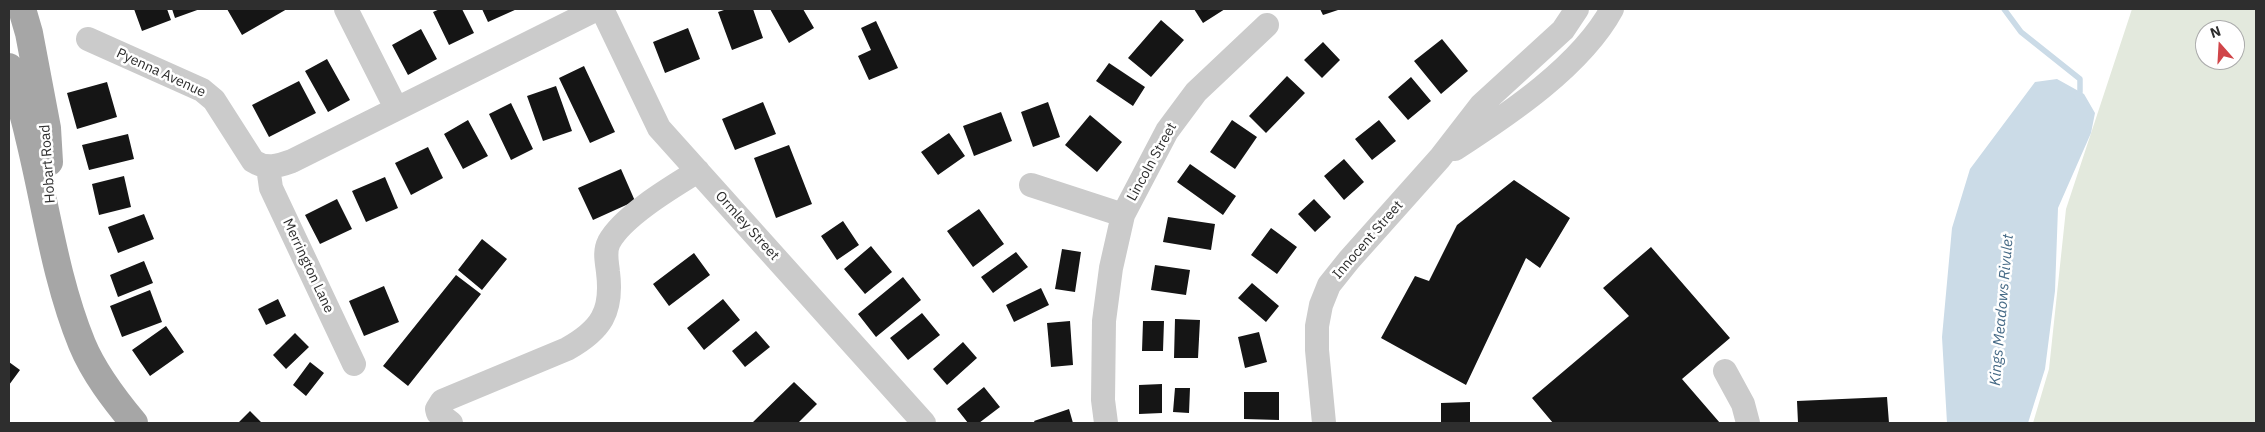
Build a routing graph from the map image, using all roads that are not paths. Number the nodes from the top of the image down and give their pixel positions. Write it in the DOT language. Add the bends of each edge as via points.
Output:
graph roads {
  1 [pos="22,9"];
  2 [pos="346,9"];
  3 [pos="597,9"];
  4 [pos="602,9"];
  5 [pos="1577,9"];
  6 [pos="1612,9"];
  7 [pos="9,17"];
  8 [pos="1267,25"];
  9 [pos="88,39"];
  10 [pos="22,65"];
  11 [pos="396,108"];
  12 [pos="9,114"];
  13 [pos="1440,158"];
  14 [pos="268,167"];
  15 [pos="698,171"];
  16 [pos="1031,185"];
  17 [pos="1123,215"];
  18 [pos="57,266"];
  19 [pos="354,364"];
  20 [pos="1724,371"];
  21 [pos="134,423"];
  22 [pos="451,423"];
  23 [pos="924,423"];
  24 [pos="1106,423"];
  25 [pos="1324,423"];
  26 [pos="1748,423"];
  1 -- 10 [label="main road, Hobart Road"];
  2 -- 11 [label="street"];
  3 -- 11 [label="street"];
  4 -- 15 [label="street, Ormley Street" via="660,128"];
  5 -- 13 [label="street, Innocent Street" via="1563,30 1481,105"];
  6 -- 13 [label="street, Innocent Street" via="1592,41 1574,58 1494,124"];
  7 -- 10 [label="main road, Hobart Road" via="21,36"];
  8 -- 17 [label="street, Lincoln Street" via="1196,92 1167,130"];
  9 -- 14 [label="street, Pyenna Avenue" via="202,90 214,100 253,161"];
  10 -- 18 [label="main road, Hobart Road" via="46,128"];
  11 -- 14 [label="street" via="292,161"];
  12 -- 18 [label="main road"];
  13 -- 25 [label="street, Innocent Street" via="1329,286 1321,306 1316,350"];
  14 -- 19 [label="street, Merrington Lane" via="271,188"];
  15 -- 22 [label="street" via="658,197 613,237 606,253 609,305 596,328 567,348 442,401 438,412"];
  15 -- 23 [label="street, Ormley Street"];
  16 -- 17 [label="street, Lincoln Street"];
  17 -- 24 [label="street, Lincoln Street" via="1104,321 1103,400"];
  18 -- 21 [label="main road, Hobart Road" via="83,345 99,376"];
  20 -- 26 [label="street" via="1743,404"];
}
